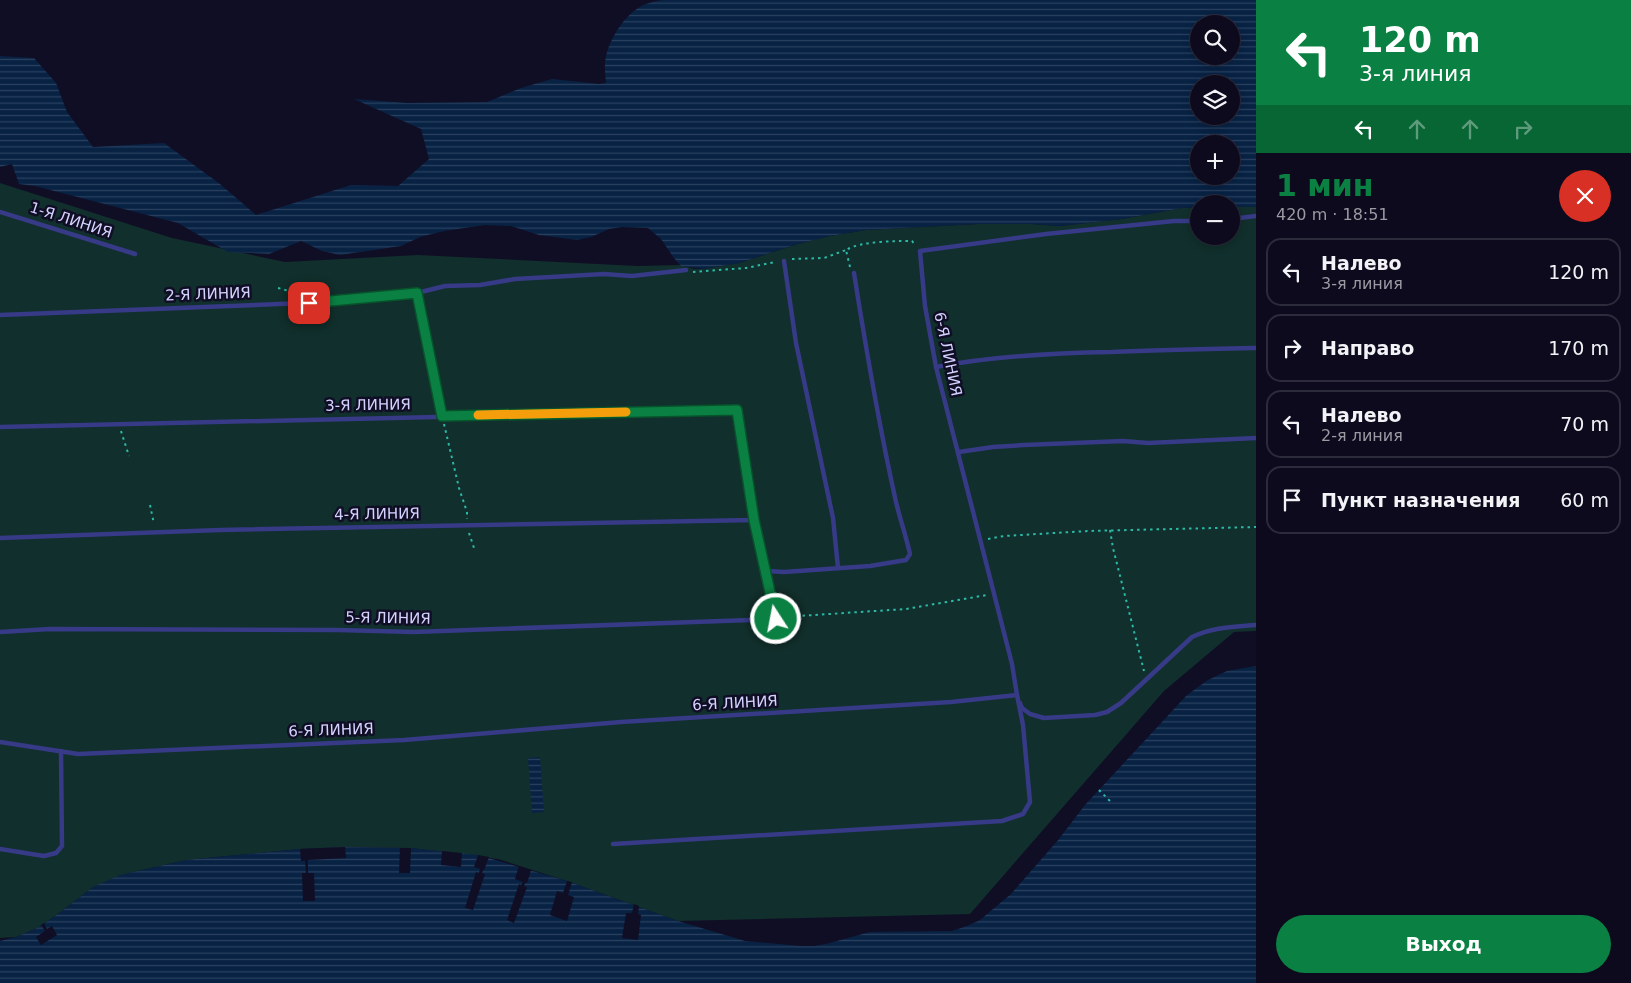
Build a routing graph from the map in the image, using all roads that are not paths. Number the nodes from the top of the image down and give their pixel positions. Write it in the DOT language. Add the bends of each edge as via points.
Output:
graph roads {
  1 [pos="0,212"];
  2 [pos="1256,216"];
  3 [pos="1240,218"];
  4 [pos="1190,221"];
  5 [pos="135,254"];
  6 [pos="784,261"];
  7 [pos="686,270"];
  8 [pos="854,273"];
  9 [pos="417,293"];
  10 [pos="0,315"];
  11 [pos="1256,348"];
  12 [pos="936,367"];
  13 [pos="442,416"];
  14 [pos="0,427"];
  15 [pos="1256,438"];
  16 [pos="959,452"];
  17 [pos="754,520"];
  18 [pos="0,538"];
  19 [pos="838,568"];
  20 [pos="767,571"];
  21 [pos="1256,625"];
  22 [pos="0,632"];
  23 [pos="1017,695"];
  24 [pos="0,742"];
  25 [pos="60,751"];
  26 [pos="613,844"];
  27 [pos="0,849"];
  1 -- 5 [label="lane, 1-Я ЛИНИЯ"];
  2 -- 3 [label="lane"];
  4 -- 12 [label="lane, 6-Я ЛИНИЯ" via="1046,234 920,251 925,306"];
  6 -- 19 [label="lane" via="796,342 833,518"];
  7 -- 9 [label="lane, 2-Я ЛИНИЯ" via="632,276 604,274 515,279 445,286"];
  8 -- 19 [label="lane" via="896,504 910,554 906,560 894,563"];
  9 -- 10 [label="lane, 2-Я ЛИНИЯ" via="329,302"];
  9 -- 13 [label="lane"];
  11 -- 12 [label="lane" via="1010,356"];
  12 -- 16 [label="lane, 6-Я ЛИНИЯ"];
  13 -- 14 [label="lane, 3-Я ЛИНИЯ"];
  13 -- 17 [label="lane, 3-Я ЛИНИЯ" via="737,410"];
  15 -- 16 [label="lane" via="1024,445"];
  16 -- 23 [label="lane, 6-Я ЛИНИЯ"];
  17 -- 18 [label="lane, 4-Я ЛИНИЯ"];
  17 -- 20 [label="lane"];
  19 -- 20 [label="lane"];
  20 -- 22 [label="lane, 5-Я ЛИНИЯ" via="776,619 414,632 50,629"];
  21 -- 23 [label="lane" via="1218,628 1192,637 1121,703 1107,712 1044,718 1022,708"];
  23 -- 25 [label="lane, 6-Я ЛИНИЯ" via="404,740 78,754"];
  23 -- 26 [label="lane" via="1030,802 1023,814 1002,820"];
  24 -- 25 [label="lane, 6-Я ЛИНИЯ"];
  25 -- 27 [label="lane" via="62,846 56,853 44,856"];
}
